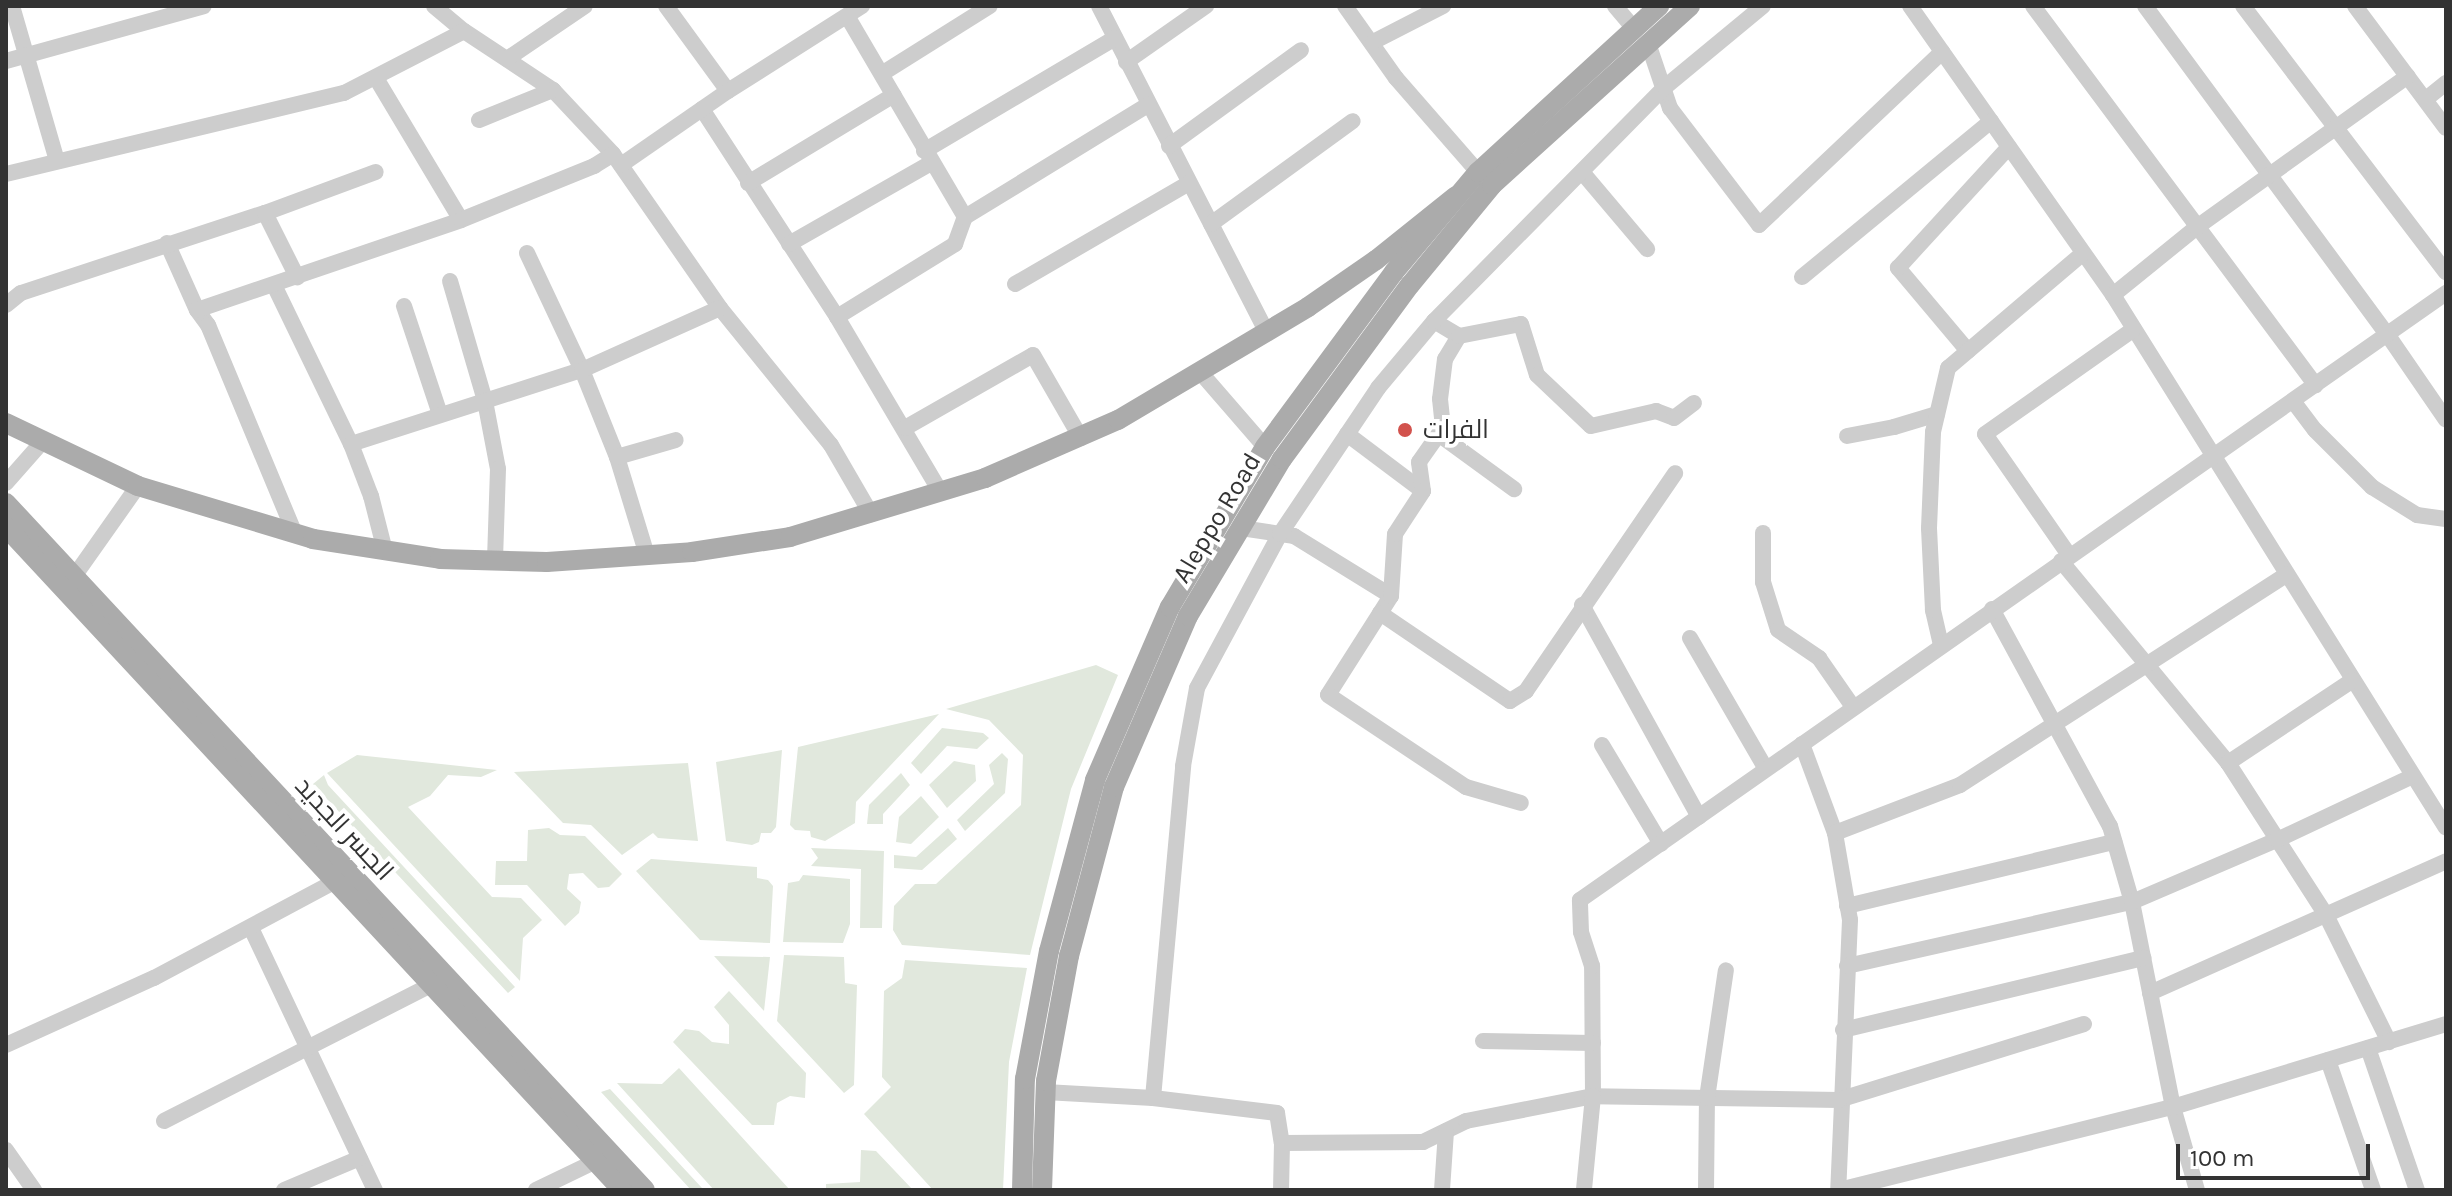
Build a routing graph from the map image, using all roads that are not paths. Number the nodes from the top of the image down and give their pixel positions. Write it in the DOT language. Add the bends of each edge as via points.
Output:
graph roads {
  1 [pos="12,6"];
  2 [pos="204,6"];
  3 [pos="434,6"];
  4 [pos="585,6"];
  5 [pos="666,6"];
  6 [pos="862,6"];
  7 [pos="990,6"];
  8 [pos="1099,6"];
  9 [pos="1206,6"];
  10 [pos="1345,6"];
  11 [pos="1443,6"];
  12 [pos="1615,6"];
  13 [pos="1644,6"];
  14 [pos="1659,6"];
  15 [pos="1690,6"];
  16 [pos="1763,6"];
  17 [pos="1910,6"];
  18 [pos="2033,6"];
  19 [pos="2145,6"];
  20 [pos="2243,6"];
  21 [pos="2355,6"];
  22 [pos="149,13"];
  23 [pos="847,16"];
  24 [pos="464,31"];
  25 [pos="1641,36"];
  26 [pos="1115,38"];
  27 [pos="1373,42"];
  28 [pos="1301,50"];
  29 [pos="1942,52"];
  30 [pos="27,55"];
  31 [pos="507,59"];
  32 [pos="6,61"];
  33 [pos="1126,62"];
  34 [pos="883,73"];
  35 [pos="2408,76"];
  36 [pos="376,78"];
  37 [pos="2446,83"];
  38 [pos="1665,87"];
  39 [pos="553,90"];
  40 [pos="728,91"];
  41 [pos="894,95"];
  42 [pos="2426,99"];
  43 [pos="1148,105"];
  44 [pos="702,109"];
  45 [pos="479,120"];
  46 [pos="1353,121"];
  47 [pos="1991,121"];
  48 [pos="2446,128"];
  49 [pos="2339,129"];
  50 [pos="1169,146"];
  51 [pos="2009,147"];
  52 [pos="927,157"];
  53 [pos="617,160"];
  54 [pos="57,161"];
  55 [pos="376,172"];
  56 [pos="1478,172"];
  57 [pos="1582,172"];
  58 [pos="6,174"];
  59 [pos="2270,176"];
  60 [pos="748,183"];
  61 [pos="1189,183"];
  62 [pos="1456,196"];
  63 [pos="265,213"];
  64 [pos="965,217"];
  65 [pos="461,220"];
  66 [pos="1211,224"];
  67 [pos="2197,227"];
  68 [pos="167,243"];
  69 [pos="789,244"];
  70 [pos="1647,249"];
  71 [pos="527,253"];
  72 [pos="2083,253"];
  73 [pos="2446,272"];
  74 [pos="297,277"];
  75 [pos="1802,277"];
  76 [pos="450,281"];
  77 [pos="1015,284"];
  78 [pos="274,285"];
  79 [pos="2446,293"];
  80 [pos="2113,295"];
  81 [pos="6,305"];
  82 [pos="404,306"];
  83 [pos="720,308"];
  84 [pos="197,310"];
  85 [pos="837,317"];
  86 [pos="1434,321"];
  87 [pos="2134,329"];
  88 [pos="1267,333"];
  89 [pos="2387,334"];
  90 [pos="1459,336"];
  91 [pos="1968,351"];
  92 [pos="582,370"];
  93 [pos="1201,373"];
  94 [pos="2316,385"];
  95 [pos="485,401"];
  96 [pos="2293,401"];
  97 [pos="1694,403"];
  98 [pos="440,414"];
  99 [pos="1937,414"];
  100 [pos="2446,420"];
  101 [pos="6,423"];
  102 [pos="905,428"];
  103 [pos="1443,428"];
  104 [pos="1347,434"];
  105 [pos="1847,436"];
  106 [pos="1081,438"];
  107 [pos="676,440"];
  108 [pos="43,441"];
  109 [pos="351,444"];
  110 [pos="1265,447"];
  111 [pos="617,457"];
  112 [pos="2213,457"];
  113 [pos="1675,473"];
  114 [pos="6,483"];
  115 [pos="138,486"];
  116 [pos="1514,489"];
  117 [pos="1423,491"];
  118 [pos="941,493"];
  119 [pos="6,503"];
  120 [pos="871,514"];
  121 [pos="2446,519"];
  122 [pos="6,527"];
  123 [pos="1241,528"];
  124 [pos="1763,533"];
  125 [pos="295,534"];
  126 [pos="1280,534"];
  127 [pos="385,551"];
  128 [pos="647,555"];
  129 [pos="2065,558"];
  130 [pos="495,560"];
  131 [pos="2287,574"];
  132 [pos="73,578"];
  133 [pos="1391,596"];
  134 [pos="1582,605"];
  135 [pos="1992,609"];
  136 [pos="1380,613"];
  137 [pos="1690,638"];
  138 [pos="1941,645"];
  139 [pos="2146,665"];
  140 [pos="2353,680"];
  141 [pos="1853,707"];
  142 [pos="2056,723"];
  143 [pos="1802,744"];
  144 [pos="1602,745"];
  145 [pos="2228,763"];
  146 [pos="1766,769"];
  147 [pos="2413,776"];
  148 [pos="1521,803"];
  149 [pos="1699,817"];
  150 [pos="2446,828"];
  151 [pos="1835,833"];
  152 [pos="2277,840"];
  153 [pos="2114,842"];
  154 [pos="1661,844"];
  155 [pos="2446,861"];
  156 [pos="336,881"];
  157 [pos="2132,902"];
  158 [pos="1847,906"];
  159 [pos="2326,915"];
  160 [pos="251,928"];
  161 [pos="2143,958"];
  162 [pos="1847,966"];
  163 [pos="1726,970"];
  164 [pos="433,984"];
  165 [pos="2150,993"];
  166 [pos="2084,1024"];
  167 [pos="2446,1024"];
  168 [pos="1843,1030"];
  169 [pos="1483,1041"];
  170 [pos="2389,1042"];
  171 [pos="1593,1043"];
  172 [pos="6,1045"];
  173 [pos="2368,1048"];
  174 [pos="308,1049"];
  175 [pos="2328,1060"];
  176 [pos="1045,1092"];
  177 [pos="1593,1096"];
  178 [pos="1153,1098"];
  179 [pos="1707,1098"];
  180 [pos="1839,1100"];
  181 [pos="2173,1107"];
  182 [pos="164,1121"];
  183 [pos="1446,1131"];
  184 [pos="1282,1143"];
  185 [pos="6,1150"];
  186 [pos="360,1158"];
  187 [pos="596,1161"];
  188 [pos="34,1190"];
  189 [pos="284,1190"];
  190 [pos="375,1190"];
  191 [pos="536,1190"];
  192 [pos="622,1190"];
  193 [pos="645,1190"];
  194 [pos="1022,1190"];
  195 [pos="1042,1190"];
  196 [pos="1281,1190"];
  197 [pos="1442,1190"];
  198 [pos="1584,1190"];
  199 [pos="1706,1190"];
  200 [pos="1839,1190"];
  201 [pos="2197,1190"];
  202 [pos="2373,1190"];
  203 [pos="2417,1190"];
  1 -- 30 [label="street"];
  2 -- 22 [label="street"];
  3 -- 24 [label="street"];
  4 -- 31 [label="street"];
  5 -- 40 [label="street"];
  6 -- 23 [label="street"];
  7 -- 34 [label="street"];
  8 -- 26 [label="street"];
  9 -- 33 [label="street"];
  10 -- 27 [label="street"];
  11 -- 27 [label="street"];
  12 -- 25 [label="street"];
  13 -- 25 [label="main road"];
  14 -- 25 [label="main road, Aleppo Road"];
  15 -- 25 [label="main road, Aleppo Road"];
  16 -- 38 [label="street"];
  17 -- 29 [label="street"];
  18 -- 67 [label="street"];
  19 -- 59 [label="street"];
  20 -- 49 [label="street"];
  21 -- 35 [label="street"];
  22 -- 30 [label="street"];
  23 -- 34 [label="street"];
  23 -- 40 [label="street"];
  24 -- 31 [label="street"];
  24 -- 36 [label="street"];
  25 -- 38 [label="street"];
  25 -- 56 [label="main road, Aleppo Road"];
  25 -- 123 [label="main road, Aleppo Road" via="1492,185 1410,285 1282,459"];
  26 -- 33 [label="street"];
  26 -- 52 [label="street"];
  27 -- 56 [label="street" via="1396,78"];
  28 -- 50 [label="street"];
  29 -- 38 [label="street" via="1759,225 1670,108"];
  29 -- 47 [label="street"];
  30 -- 32 [label="street"];
  30 -- 54 [label="street"];
  31 -- 39 [label="street"];
  33 -- 43 [label="street"];
  34 -- 41 [label="street"];
  35 -- 42 [label="street"];
  35 -- 49 [label="street"];
  36 -- 54 [label="street" via="344,93"];
  36 -- 65 [label="street"];
  37 -- 42 [label="street"];
  38 -- 57 [label="street"];
  39 -- 45 [label="street"];
  39 -- 53 [label="street"];
  40 -- 44 [label="street"];
  41 -- 52 [label="street"];
  41 -- 60 [label="street"];
  42 -- 48 [label="street"];
  43 -- 50 [label="street"];
  43 -- 64 [label="street"];
  44 -- 53 [label="street"];
  44 -- 60 [label="street"];
  46 -- 66 [label="street"];
  47 -- 51 [label="street"];
  47 -- 75 [label="street"];
  49 -- 59 [label="street"];
  49 -- 73 [label="street"];
  50 -- 61 [label="street"];
  51 -- 72 [label="street"];
  51 -- 91 [label="street" via="1898,268"];
  52 -- 64 [label="street"];
  52 -- 69 [label="street"];
  53 -- 65 [label="street"];
  53 -- 83 [label="street"];
  54 -- 58 [label="street"];
  55 -- 63 [label="street"];
  56 -- 62 [label="main road, Aleppo Road"];
  57 -- 70 [label="street"];
  57 -- 86 [label="street"];
  59 -- 67 [label="street"];
  59 -- 89 [label="street"];
  60 -- 69 [label="street"];
  61 -- 66 [label="street"];
  61 -- 77 [label="street"];
  62 -- 88 [label="main road" via="1376,260"];
  62 -- 110 [label="main road, Aleppo Road"];
  63 -- 68 [label="street"];
  63 -- 74 [label="street"];
  64 -- 85 [label="street" via="955,244"];
  65 -- 74 [label="street"];
  66 -- 88 [label="street"];
  67 -- 80 [label="street"];
  67 -- 94 [label="street"];
  68 -- 81 [label="street" via="21,293"];
  68 -- 84 [label="street"];
  69 -- 85 [label="street"];
  71 -- 92 [label="street"];
  72 -- 80 [label="street"];
  72 -- 91 [label="street"];
  74 -- 78 [label="street"];
  76 -- 95 [label="street"];
  78 -- 84 [label="street"];
  78 -- 109 [label="street"];
  79 -- 89 [label="street"];
  80 -- 87 [label="street"];
  82 -- 98 [label="street"];
  83 -- 92 [label="street"];
  83 -- 120 [label="street" via="831,445"];
  84 -- 125 [label="street" via="208,325"];
  85 -- 102 [label="street"];
  86 -- 90 [label="street"];
  86 -- 104 [label="street"];
  87 -- 112 [label="street"];
  87 -- 129 [label="street" via="1985,434"];
  88 -- 93 [label="main road"];
  89 -- 94 [label="street"];
  89 -- 100 [label="street"];
  90 -- 97 [label="street" via="1521,324 1537,375 1591,426 1656,411 1674,418"];
  90 -- 103 [label="street" via="1445,359"];
  91 -- 99 [label="street" via="1948,368"];
  92 -- 95 [label="street"];
  92 -- 111 [label="street"];
  93 -- 106 [label="main road"];
  93 -- 110 [label="street"];
  94 -- 96 [label="street"];
  95 -- 98 [label="street"];
  95 -- 130 [label="street" via="498,469"];
  96 -- 112 [label="street"];
  96 -- 121 [label="street" via="2372,487 2417,515"];
  98 -- 109 [label="street"];
  99 -- 105 [label="street"];
  99 -- 138 [label="street" via="1929,528 1933,610"];
  101 -- 108 [label="main road"];
  102 -- 106 [label="street" via="1033,355"];
  102 -- 118 [label="street"];
  103 -- 116 [label="street" via="1444,438"];
  103 -- 117 [label="street" via="1419,462"];
  104 -- 117 [label="street"];
  104 -- 126 [label="street"];
  106 -- 118 [label="main road"];
  107 -- 111 [label="street"];
  108 -- 114 [label="street"];
  108 -- 115 [label="main road"];
  109 -- 127 [label="street"];
  110 -- 194 [label="main road, Aleppo Road" via="1170,607 1095,780 1049,951 1025,1079"];
  111 -- 128 [label="street"];
  112 -- 129 [label="street"];
  112 -- 131 [label="street"];
  113 -- 134 [label="street"];
  115 -- 125 [label="main road"];
  115 -- 132 [label="street"];
  117 -- 133 [label="street" via="1395,534"];
  118 -- 120 [label="main road"];
  119 -- 132 [label="main road, الجسر الجديد"];
  120 -- 128 [label="main road" via="790,537"];
  122 -- 156 [label="main road, الجسر الجديد"];
  123 -- 126 [label="street"];
  123 -- 176 [label="main road, Aleppo Road" via="1188,616 1114,787 1069,956"];
  124 -- 141 [label="street" via="1763,582 1778,630 1819,658"];
  125 -- 127 [label="main road"];
  126 -- 133 [label="street" via="1294,536"];
  126 -- 178 [label="street" via="1197,688 1183,766"];
  127 -- 130 [label="main road"];
  128 -- 130 [label="main road"];
  129 -- 135 [label="street"];
  129 -- 139 [label="street"];
  131 -- 139 [label="street"];
  131 -- 140 [label="street"];
  132 -- 193 [label="main road, الجسر الجديد"];
  133 -- 136 [label="street"];
  134 -- 136 [label="street" via="1526,691 1510,701"];
  134 -- 149 [label="street"];
  135 -- 138 [label="street"];
  135 -- 142 [label="street"];
  136 -- 148 [label="street" via="1328,695 1466,787"];
  137 -- 146 [label="street"];
  138 -- 141 [label="street"];
  139 -- 142 [label="street"];
  139 -- 145 [label="street"];
  140 -- 145 [label="street"];
  140 -- 147 [label="street"];
  141 -- 143 [label="street"];
  142 -- 151 [label="street" via="1960,785"];
  142 -- 153 [label="street"];
  143 -- 146 [label="street"];
  143 -- 151 [label="street"];
  144 -- 154 [label="street"];
  145 -- 152 [label="street"];
  146 -- 149 [label="street"];
  147 -- 150 [label="street"];
  147 -- 152 [label="street"];
  149 -- 154 [label="street"];
  151 -- 158 [label="street"];
  152 -- 157 [label="street"];
  152 -- 159 [label="street"];
  153 -- 157 [label="street"];
  153 -- 158 [label="street"];
  154 -- 171 [label="street" via="1580,900 1581,932 1592,966"];
  155 -- 159 [label="street"];
  156 -- 160 [label="street"];
  156 -- 164 [label="main road, الجسر الجديد"];
  157 -- 161 [label="street"];
  157 -- 162 [label="street"];
  158 -- 162 [label="street"];
  159 -- 165 [label="street"];
  159 -- 170 [label="street"];
  160 -- 172 [label="street"];
  160 -- 174 [label="street"];
  161 -- 165 [label="street"];
  161 -- 168 [label="street"];
  162 -- 168 [label="street"];
  163 -- 179 [label="street"];
  164 -- 174 [label="street"];
  164 -- 187 [label="main road, الجسر الجديد"];
  165 -- 181 [label="street"];
  166 -- 180 [label="street"];
  167 -- 170 [label="street"];
  168 -- 180 [label="street"];
  169 -- 171 [label="street"];
  170 -- 173 [label="street"];
  171 -- 177 [label="street"];
  173 -- 175 [label="street"];
  173 -- 203 [label="street"];
  174 -- 182 [label="street"];
  174 -- 186 [label="street"];
  175 -- 181 [label="street"];
  175 -- 202 [label="street"];
  176 -- 178 [label="street"];
  176 -- 195 [label="main road, Aleppo Road"];
  177 -- 179 [label="street"];
  177 -- 183 [label="street" via="1466,1121"];
  177 -- 198 [label="street"];
  178 -- 184 [label="street" via="1277,1113"];
  179 -- 180 [label="street"];
  179 -- 199 [label="street"];
  180 -- 200 [label="street"];
  181 -- 200 [label="street"];
  181 -- 201 [label="street"];
  183 -- 184 [label="street" via="1423,1142"];
  183 -- 197 [label="street"];
  184 -- 196 [label="street"];
  185 -- 188 [label="street"];
  186 -- 189 [label="street"];
  186 -- 190 [label="street"];
  187 -- 191 [label="street"];
  187 -- 192 [label="main road, الجسر الجديد"];
}
